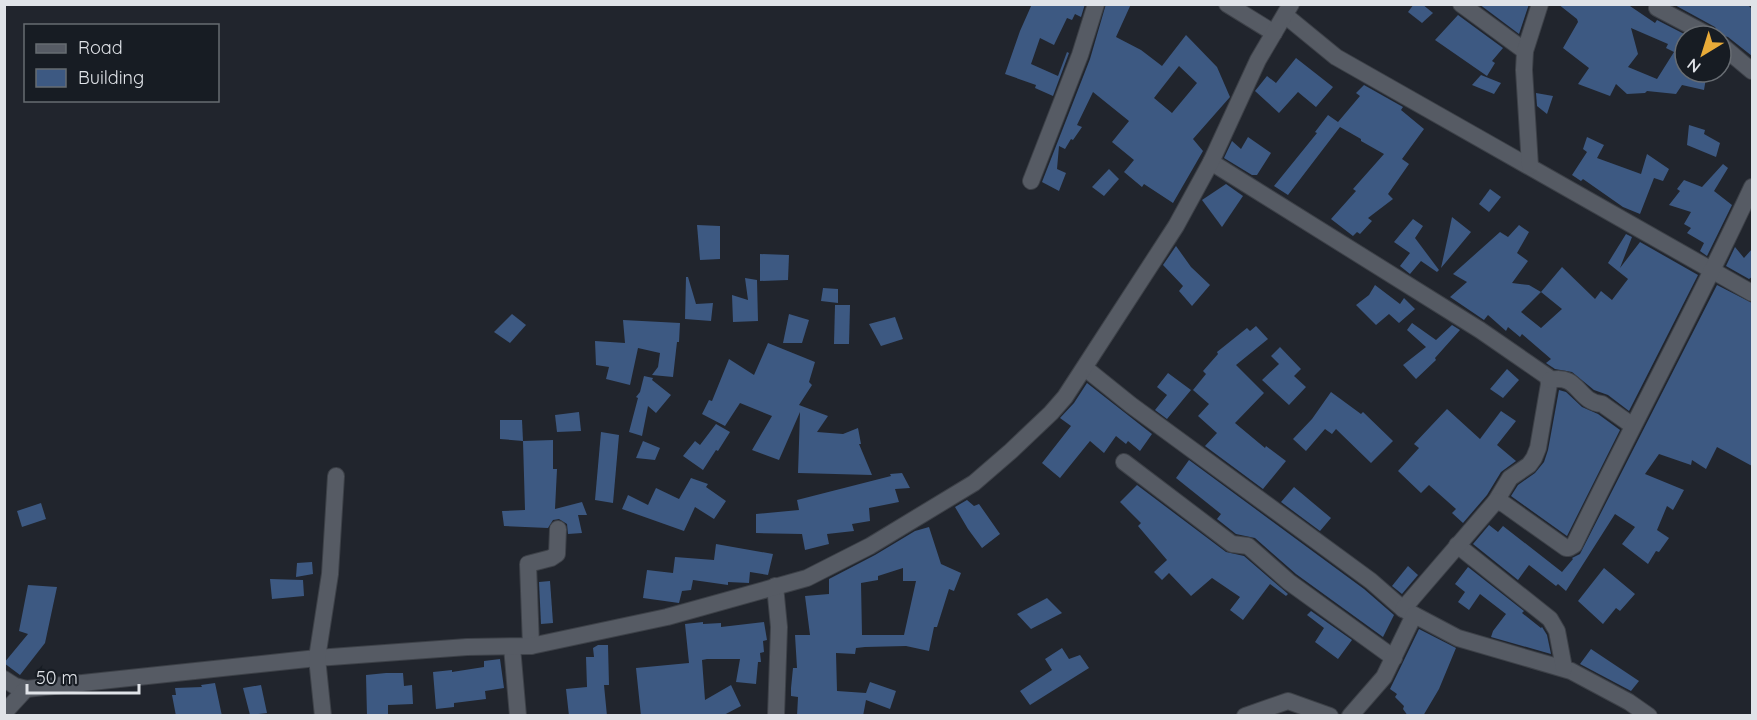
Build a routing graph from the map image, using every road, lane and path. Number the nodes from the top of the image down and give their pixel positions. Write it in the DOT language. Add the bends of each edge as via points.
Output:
graph roads {
  1 [pos="1096,4"];
  2 [pos="1227,4"];
  3 [pos="1461,4"];
  4 [pos="1540,4"];
  5 [pos="1657,8"];
  6 [pos="1289,10"];
  7 [pos="1687,24"];
  8 [pos="1275,33"];
  9 [pos="1525,51"];
  10 [pos="1733,55"];
  11 [pos="1752,71"];
  12 [pos="1211,162"];
  13 [pos="1530,166"];
  14 [pos="1031,181"];
  15 [pos="1752,187"];
  16 [pos="1714,269"];
  17 [pos="1752,293"];
  18 [pos="1085,368"];
  19 [pos="1550,380"];
  20 [pos="1633,426"];
  21 [pos="1124,462"];
  22 [pos="336,476"];
  23 [pos="1496,501"];
  24 [pos="558,529"];
  25 [pos="1457,545"];
  26 [pos="776,586"];
  27 [pos="1408,612"];
  28 [pos="531,646"];
  29 [pos="512,647"];
  30 [pos="317,658"];
  31 [pos="1394,658"];
  32 [pos="1564,668"];
  33 [pos="4,679"];
  34 [pos="26,689"];
  35 [pos="4,713"];
  36 [pos="323,716"];
  37 [pos="518,716"];
  38 [pos="776,716"];
  39 [pos="1245,716"];
  40 [pos="1330,716"];
  41 [pos="1350,716"];
  42 [pos="1649,716"];
  1 -- 14 [label="street"];
  2 -- 8 [label="street"];
  3 -- 9 [label="street"];
  4 -- 9 [label="street"];
  5 -- 7 [label="street"];
  6 -- 8 [label="street"];
  6 -- 13 [label="street" via="1336,57"];
  8 -- 12 [label="street" via="1257,60"];
  9 -- 13 [label="street"];
  10 -- 11 [label="street"];
  12 -- 18 [label="street" via="1176,226"];
  12 -- 19 [label="street" via="1480,330"];
  13 -- 16 [label="street"];
  15 -- 16 [label="street"];
  16 -- 17 [label="street"];
  16 -- 20 [label="street"];
  18 -- 26 [label="street" via="1051,413 974,483 870,546 807,578"];
  18 -- 27 [label="street"];
  19 -- 20 [label="street" via="1567,379 1581,394"];
  19 -- 23 [label="street" via="1534,458 1510,478"];
  20 -- 23 [label="street" via="1571,548"];
  21 -- 31 [label="street" via="1232,544 1248,546 1314,601"];
  22 -- 30 [label="street" via="330,574"];
  23 -- 25 [label="street"];
  24 -- 28 [label="street" via="557,554 528,564"];
  25 -- 27 [label="street"];
  25 -- 32 [label="street" via="1550,619 1557,631"];
  26 -- 28 [label="street" via="667,617"];
  26 -- 38 [label="street"];
  27 -- 31 [label="street"];
  27 -- 32 [label="street" via="1458,638"];
  28 -- 29 [label="street"];
  29 -- 30 [label="street"];
  29 -- 37 [label="street"];
  30 -- 34 [label="street"];
  30 -- 36 [label="street"];
  31 -- 41 [label="street" via="1384,677"];
  32 -- 42 [label="street"];
  33 -- 34 [label="street"];
  34 -- 35 [label="street"];
  39 -- 40 [label="street" via="1288,701"];
}
